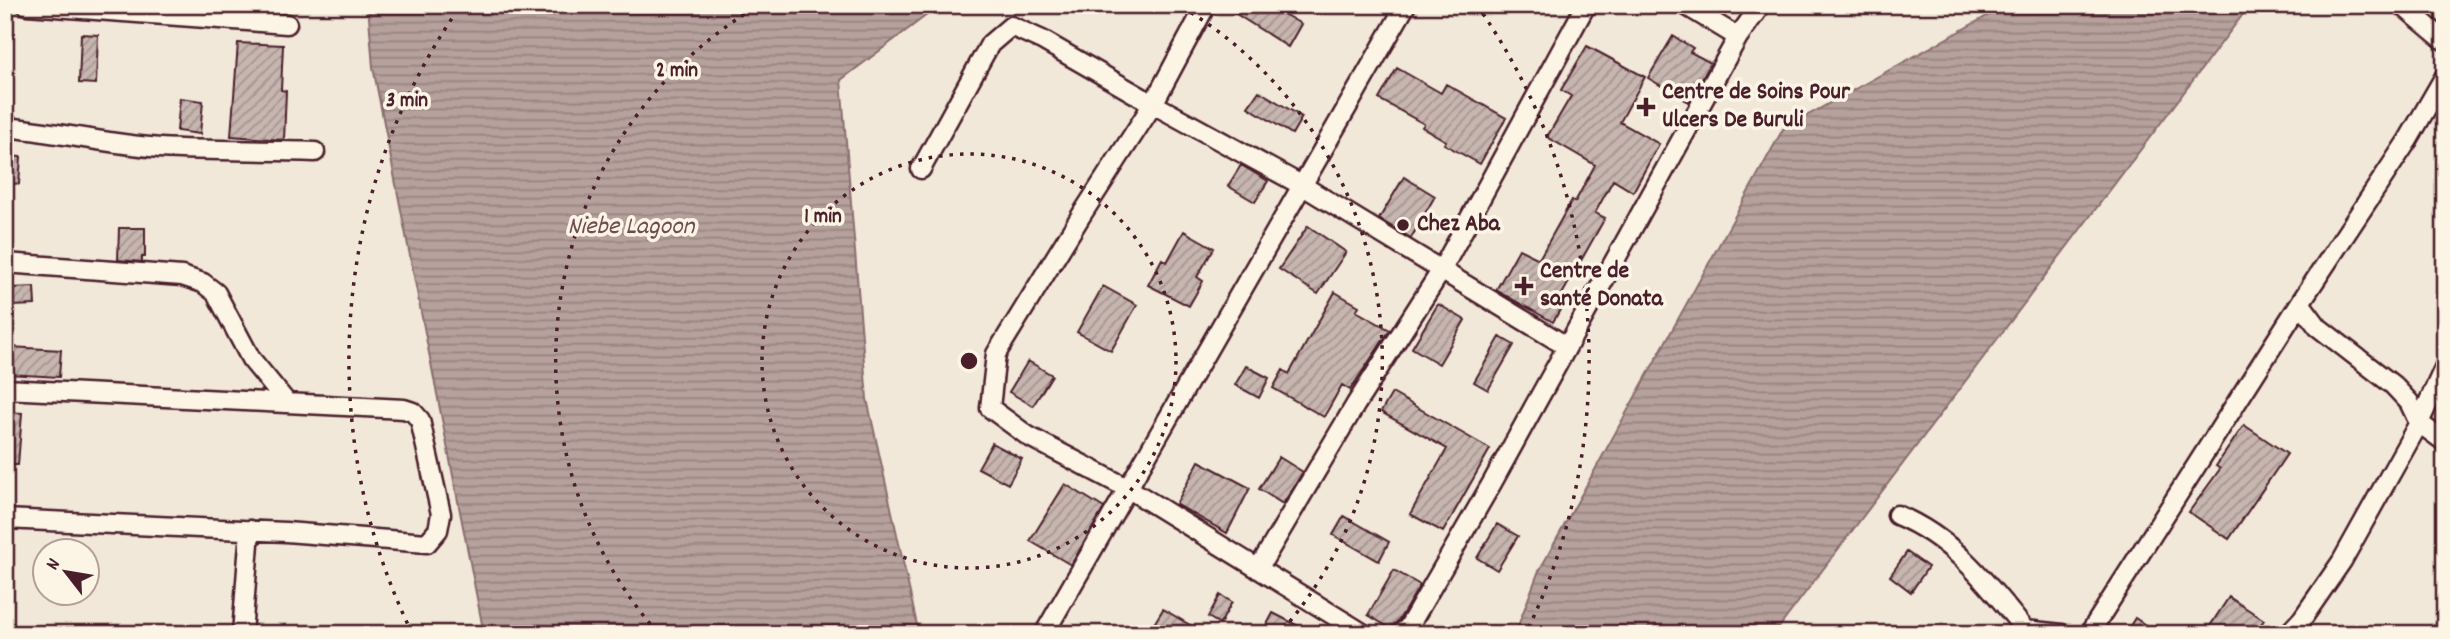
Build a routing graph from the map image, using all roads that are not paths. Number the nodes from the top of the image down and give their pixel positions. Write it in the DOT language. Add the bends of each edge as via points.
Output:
graph roads {
  1 [pos="27,5"];
  2 [pos="1206,5"];
  3 [pos="1406,5"];
  4 [pos="1586,5"];
  5 [pos="1685,5"];
  6 [pos="1761,5"];
  7 [pos="2402,5"];
  8 [pos="104,8"];
  9 [pos="232,13"];
  10 [pos="287,24"];
  11 [pos="1738,37"];
  12 [pos="2445,40"];
  13 [pos="2445,76"];
  14 [pos="1153,104"];
  15 [pos="5,127"];
  16 [pos="315,152"];
  17 [pos="921,170"];
  18 [pos="1303,186"];
  19 [pos="5,263"];
  20 [pos="1441,271"];
  21 [pos="2300,303"];
  22 [pos="1566,346"];
  23 [pos="2445,366"];
  24 [pos="5,389"];
  25 [pos="287,403"];
  26 [pos="2419,423"];
  27 [pos="2445,442"];
  28 [pos="1129,489"];
  29 [pos="1897,515"];
  30 [pos="5,519"];
  31 [pos="250,530"];
  32 [pos="1258,569"];
  33 [pos="2023,632"];
  34 [pos="242,634"];
  35 [pos="1044,634"];
  36 [pos="1364,634"];
  37 [pos="1400,634"];
  38 [pos="2062,634"];
  39 [pos="2089,634"];
  40 [pos="2288,634"];
  1 -- 8 [label="street"];
  2 -- 14 [label="street"];
  3 -- 18 [label="street"];
  4 -- 20 [label="street"];
  5 -- 11 [label="street"];
  6 -- 11 [label="street"];
  7 -- 12 [label="street"];
  8 -- 9 [label="street"];
  9 -- 10 [label="street"];
  11 -- 22 [label="street"];
  13 -- 21 [label="street"];
  14 -- 17 [label="street" via="1011,26 990,44"];
  14 -- 18 [label="street"];
  14 -- 28 [label="street" via="996,354 990,408 1028,436"];
  15 -- 16 [label="street" via="159,148"];
  18 -- 20 [label="street"];
  18 -- 28 [label="street"];
  19 -- 25 [label="street" via="183,276 204,283 216,293 251,359"];
  20 -- 22 [label="street"];
  20 -- 32 [label="street"];
  21 -- 26 [label="street" via="2318,327 2401,393"];
  21 -- 39 [label="street"];
  22 -- 37 [label="street" via="1492,483 1408,628"];
  23 -- 26 [label="street"];
  24 -- 25 [label="street"];
  25 -- 31 [label="street" via="413,412 420,420 442,514 438,530 427,542"];
  26 -- 27 [label="street"];
  26 -- 40 [label="street" via="2342,561"];
  28 -- 32 [label="street"];
  28 -- 35 [label="street"];
  29 -- 33 [label="street" via="1947,542 1988,583"];
  30 -- 31 [label="street"];
  31 -- 34 [label="street"];
  32 -- 36 [label="street"];
  33 -- 38 [label="street"];
}
